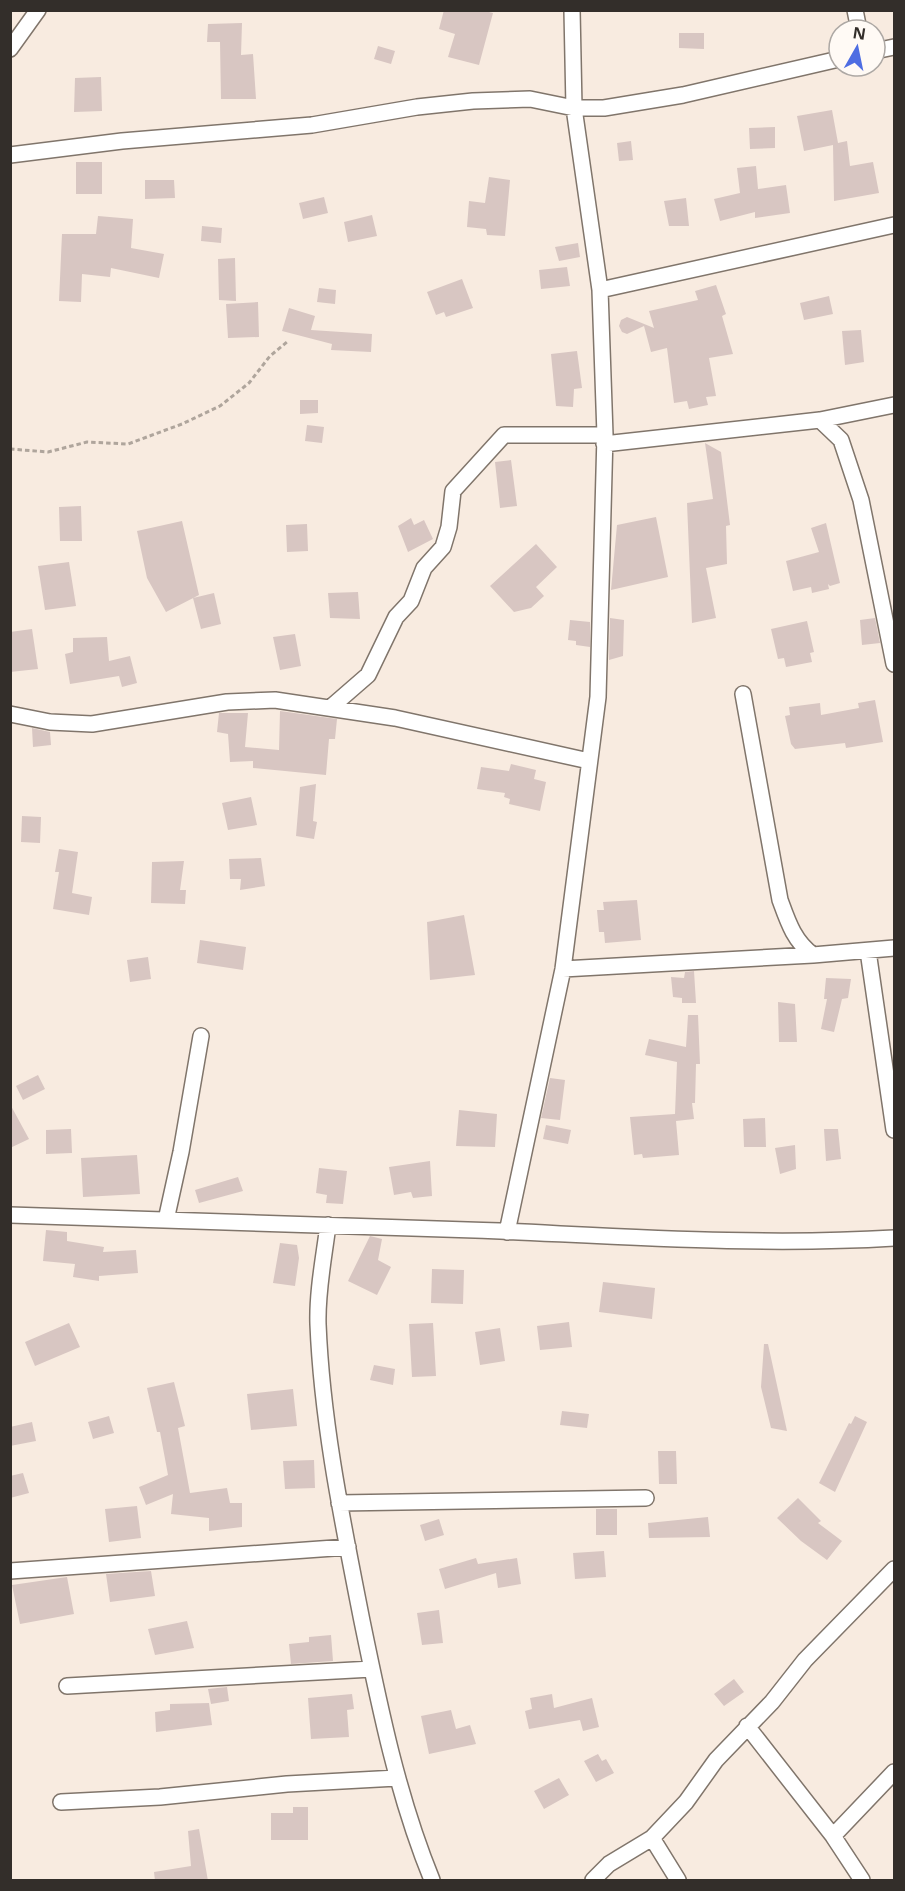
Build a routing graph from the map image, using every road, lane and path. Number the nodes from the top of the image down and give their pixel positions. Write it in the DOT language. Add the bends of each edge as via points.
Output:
graph roads {
  1 [pos="38,10"];
  2 [pos="572,10"];
  3 [pos="10,49"];
  4 [pos="827,62"];
  5 [pos="574,108"];
  6 [pos="10,155"];
  7 [pos="894,225"];
  8 [pos="600,290"];
  9 [pos="287,342"];
  10 [pos="894,405"];
  11 [pos="820,420"];
  12 [pos="604,440"];
  13 [pos="10,449"];
  14 [pos="894,664"];
  15 [pos="743,694"];
  16 [pos="330,708"];
  17 [pos="10,714"];
  18 [pos="589,761"];
  19 [pos="894,948"];
  20 [pos="867,951"];
  21 [pos="813,955"];
  22 [pos="563,969"];
  23 [pos="201,1036"];
  24 [pos="894,1130"];
  25 [pos="10,1215"];
  26 [pos="166,1220"];
  27 [pos="328,1224"];
  28 [pos="507,1232"];
  29 [pos="894,1238"];
  30 [pos="646,1498"];
  31 [pos="339,1503"];
  32 [pos="348,1547"];
  33 [pos="894,1569"];
  34 [pos="10,1570"];
  35 [pos="372,1669"];
  36 [pos="67,1686"];
  37 [pos="747,1726"];
  38 [pos="894,1772"];
  39 [pos="397,1778"];
  40 [pos="61,1802"];
  41 [pos="833,1836"];
  42 [pos="652,1838"];
  43 [pos="432,1881"];
  44 [pos="593,1881"];
  45 [pos="678,1881"];
  46 [pos="862,1881"];
  1 -- 3 [label="street"];
  2 -- 5 [label="street"];
  4 -- 5 [label="street" via="647,103"];
  5 -- 6 [label="street" via="530,99 473,100 312,125"];
  5 -- 8 [label="street"];
  7 -- 8 [label="street"];
  8 -- 12 [label="street"];
  9 -- 13 [label="path" via="249,383 220,406 182,424 128,444 87,442 48,452"];
  10 -- 11 [label="street"];
  11 -- 12 [label="street"];
  11 -- 14 [label="street" via="841,440 861,500"];
  12 -- 16 [label="street" via="504,435 453,491 449,527 442,547 424,568 411,601 396,617 368,675"];
  12 -- 18 [label="street" via="598,697"];
  15 -- 21 [label="street" via="780,900 801,946"];
  16 -- 17 [label="street" via="275,700 227,702 93,724 50,722"];
  16 -- 18 [label="street" via="395,718"];
  18 -- 22 [label="street"];
  19 -- 20 [label="street"];
  20 -- 21 [label="street"];
  20 -- 24 [label="street"];
  21 -- 22 [label="street"];
  22 -- 28 [label="street"];
  23 -- 26 [label="street"];
  25 -- 26 [label="street"];
  26 -- 27 [label="street"];
  27 -- 28 [label="street"];
  27 -- 31 [label="street" via="318,1322"];
  28 -- 29 [label="street" via="814,1243"];
  30 -- 31 [label="street"];
  31 -- 32 [label="street"];
  32 -- 34 [label="street"];
  32 -- 35 [label="street"];
  33 -- 37 [label="street"];
  35 -- 36 [label="street"];
  35 -- 39 [label="street"];
  37 -- 41 [label="street"];
  37 -- 42 [label="street"];
  38 -- 41 [label="street"];
  39 -- 40 [label="street"];
  39 -- 43 [label="street"];
  41 -- 46 [label="street"];
  42 -- 44 [label="street" via="609,1864"];
  42 -- 45 [label="street"];
}
